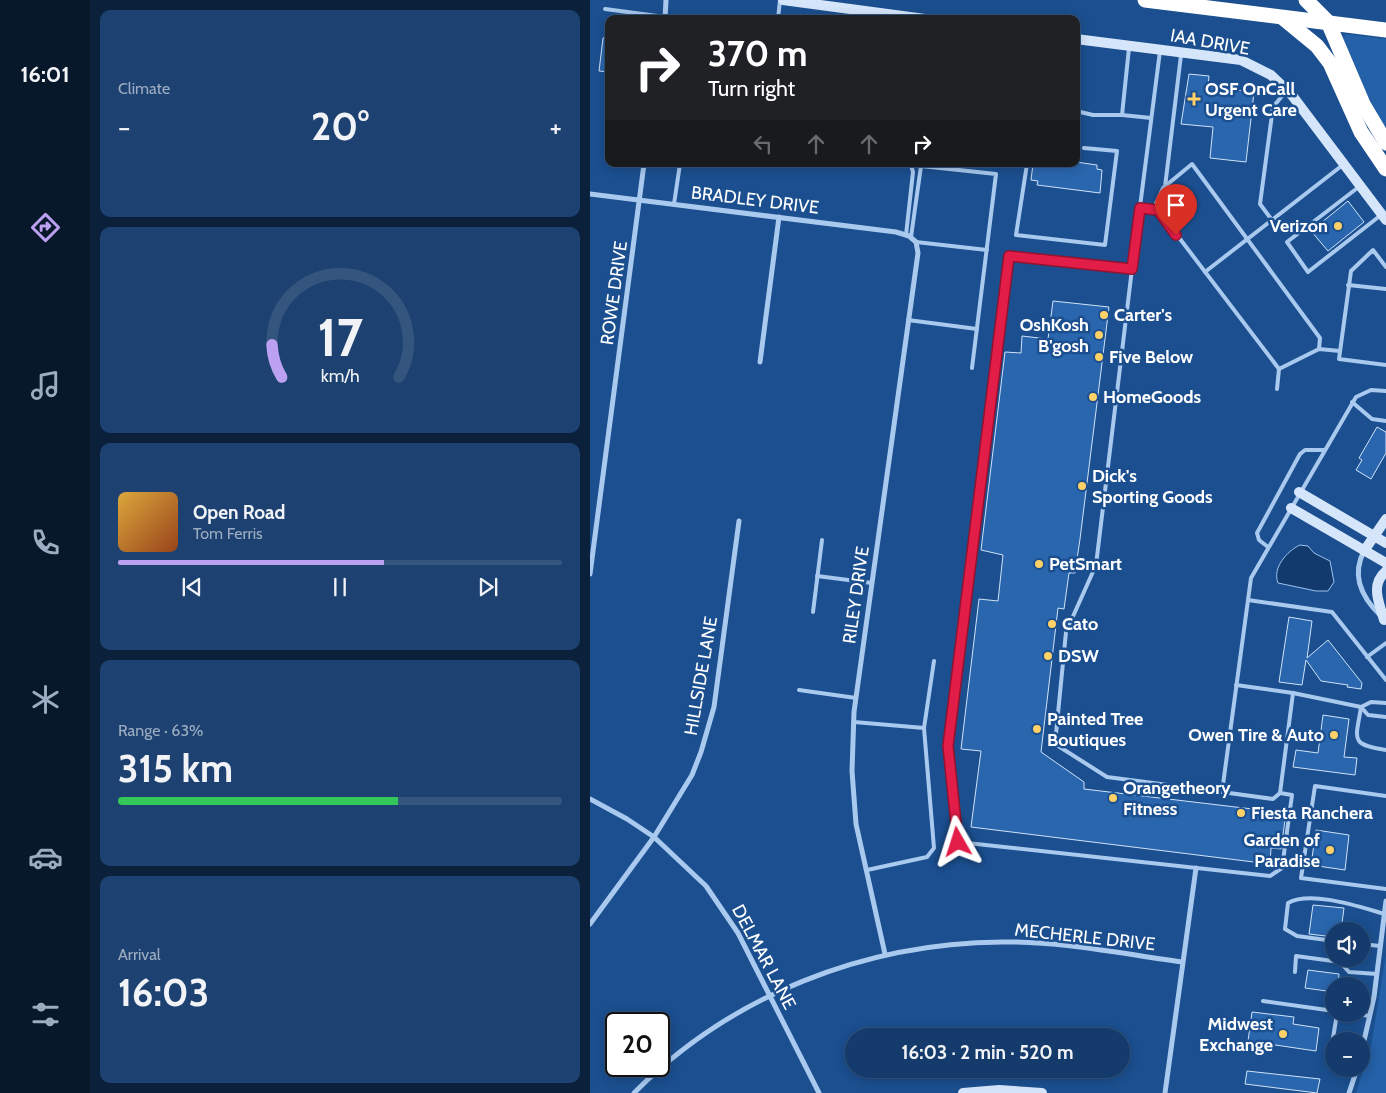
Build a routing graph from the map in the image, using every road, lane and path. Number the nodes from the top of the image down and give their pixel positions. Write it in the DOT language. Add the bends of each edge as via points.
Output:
graph roads {
  1 [pos="666,0"];
  2 [pos="782,0"];
  3 [pos="1145,0"];
  4 [pos="1306,0"];
  5 [pos="605,9"];
  6 [pos="645,15"];
  7 [pos="665,15"];
  8 [pos="779,15"];
  9 [pos="871,15"];
  10 [pos="1282,17"];
  11 [pos="1328,22"];
  12 [pos="1386,30"];
  13 [pos="1080,39"];
  14 [pos="1129,46"];
  15 [pos="1160,50"];
  16 [pos="1181,52"];
  17 [pos="1287,90"];
  18 [pos="1080,113"];
  19 [pos="1122,115"];
  20 [pos="1151,118"];
  21 [pos="1386,144"];
  22 [pos="1084,148"];
  23 [pos="1344,164"];
  24 [pos="644,167"];
  25 [pos="680,167"];
  26 [pos="912,167"];
  27 [pos="921,167"];
  28 [pos="930,167"];
  29 [pos="1027,167"];
  30 [pos="1386,169"];
  31 [pos="1360,186"];
  32 [pos="1165,187"];
  33 [pos="590,194"];
  34 [pos="640,200"];
  35 [pos="674,204"];
  36 [pos="1140,208"];
  37 [pos="1153,210"];
  38 [pos="779,217"];
  39 [pos="1384,217"];
  40 [pos="1272,220"];
  41 [pos="1248,238"];
  42 [pos="912,239"];
  43 [pos="987,250"];
  44 [pos="1386,268"];
  45 [pos="1132,269"];
  46 [pos="1205,272"];
  47 [pos="1348,285"];
  48 [pos="1386,288"];
  49 [pos="908,320"];
  50 [pos="977,329"];
  51 [pos="1319,349"];
  52 [pos="1340,351"];
  53 [pos="760,362"];
  54 [pos="1386,365"];
  55 [pos="972,368"];
  56 [pos="1279,369"];
  57 [pos="1277,389"];
  58 [pos="1386,391"];
  59 [pos="1352,402"];
  60 [pos="1386,421"];
  61 [pos="1324,450"];
  62 [pos="1299,492"];
  63 [pos="1291,508"];
  64 [pos="1386,519"];
  65 [pos="739,521"];
  66 [pos="1373,535"];
  67 [pos="822,540"];
  68 [pos="1386,543"];
  69 [pos="1268,547"];
  70 [pos="1364,551"];
  71 [pos="1386,563"];
  72 [pos="1386,571"];
  73 [pos="590,574"];
  74 [pos="817,576"];
  75 [pos="872,583"];
  76 [pos="1248,600"];
  77 [pos="813,612"];
  78 [pos="1385,621"];
  79 [pos="1386,643"];
  80 [pos="1367,657"];
  81 [pos="934,661"];
  82 [pos="1386,680"];
  83 [pos="1236,685"];
  84 [pos="799,690"];
  85 [pos="1293,693"];
  86 [pos="856,698"];
  87 [pos="1386,703"];
  88 [pos="1361,707"];
  89 [pos="1386,717"];
  90 [pos="854,722"];
  91 [pos="924,728"];
  92 [pos="1386,750"];
  93 [pos="1222,792"];
  94 [pos="1280,793"];
  95 [pos="1386,796"];
  96 [pos="590,799"];
  97 [pos="654,837"];
  98 [pos="1196,868"];
  99 [pos="867,870"];
  100 [pos="1386,889"];
  101 [pos="1386,901"];
  102 [pos="1384,914"];
  103 [pos="590,924"];
  104 [pos="1325,940"];
  105 [pos="1370,945"];
  106 [pos="1380,946"];
  107 [pos="884,954"];
  108 [pos="1182,962"];
  109 [pos="1295,972"];
  110 [pos="1376,974"];
  111 [pos="770,995"];
  112 [pos="1263,1000"];
  113 [pos="1325,1010"];
  114 [pos="1370,1016"];
  115 [pos="1354,1077"];
  116 [pos="634,1093"];
  117 [pos="819,1093"];
  118 [pos="963,1093"];
  119 [pos="1042,1093"];
  120 [pos="1165,1093"];
  121 [pos="1349,1093"];
  1 -- 7 [label="street"];
  2 -- 8 [label="lane"];
  2 -- 9 [label="street"];
  3 -- 10 [label="highway"];
  4 -- 11 [label="highway"];
  5 -- 6 [label="lane"];
  10 -- 11 [label="highway"];
  10 -- 30 [label="highway" via="1307,36 1325,57 1362,132"];
  11 -- 12 [label="highway"];
  11 -- 21 [label="highway" via="1363,104"];
  13 -- 14 [label="street, IAA DRIVE"];
  14 -- 15 [label="street, IAA DRIVE"];
  14 -- 19 [label="lane"];
  15 -- 16 [label="street, IAA DRIVE"];
  15 -- 20 [label="lane"];
  16 -- 17 [label="street, IAA DRIVE" via="1250,63 1271,75"];
  16 -- 32 [label="lane"];
  17 -- 23 [label="street, IAA DRIVE"];
  17 -- 40 [label="lane" via="1273,107 1260,204"];
  18 -- 19 [label="lane"];
  19 -- 20 [label="lane"];
  20 -- 36 [label="lane"];
  22 -- 29 [label="lane" via="1118,151 1105,245 1016,235"];
  23 -- 31 [label="street, IAA DRIVE"];
  23 -- 40 [label="lane"];
  24 -- 34 [label="street, ROWE DRIVE"];
  25 -- 35 [label="lane"];
  26 -- 42 [label="lane"];
  27 -- 42 [label="lane"];
  28 -- 43 [label="lane" via="996,174"];
  31 -- 39 [label="street, IAA DRIVE"];
  31 -- 39 [label="lane" via="1287,242 1308,272"];
  32 -- 37 [label="lane"];
  32 -- 41 [label="lane" via="1192,164"];
  33 -- 34 [label="street, BRADLEY DRIVE"];
  34 -- 35 [label="street, BRADLEY DRIVE"];
  34 -- 73 [label="street, ROWE DRIVE"];
  35 -- 38 [label="street, BRADLEY DRIVE"];
  36 -- 37 [label="lane"];
  36 -- 45 [label="lane"];
  37 -- 46 [label="lane" via="1158,210"];
  38 -- 42 [label="street, BRADLEY DRIVE"];
  38 -- 53 [label="street"];
  40 -- 41 [label="lane"];
  41 -- 46 [label="lane"];
  41 -- 51 [label="lane" via="1320,338"];
  42 -- 43 [label="lane"];
  42 -- 49 [label="street, RILEY DRIVE" via="918,253"];
  43 -- 50 [label="lane"];
  44 -- 47 [label="lane" via="1373,250 1351,270"];
  45 -- 93 [label="lane" via="1096,565 1066,632 1055,744 1107,777"];
  45 -- 98 [label="lane" via="1009,256 948,746 958,842"];
  46 -- 56 [label="lane"];
  47 -- 48 [label="lane"];
  47 -- 52 [label="lane"];
  49 -- 50 [label="lane"];
  49 -- 75 [label="street, RILEY DRIVE"];
  50 -- 55 [label="lane"];
  51 -- 52 [label="lane"];
  51 -- 56 [label="lane"];
  52 -- 54 [label="lane" via="1339,360"];
  56 -- 57 [label="lane"];
  58 -- 59 [label="lane" via="1371,390"];
  59 -- 60 [label="lane" via="1372,419"];
  59 -- 61 [label="lane"];
  61 -- 62 [label="lane"];
  61 -- 69 [label="lane" via="1305,450 1300,454 1257,533 1259,540"];
  62 -- 63 [label="lane"];
  62 -- 66 [label="street"];
  63 -- 69 [label="lane"];
  63 -- 70 [label="street"];
  64 -- 66 [label="street"];
  65 -- 97 [label="street, HILLSIDE LANE" via="709,728 692,774"];
  66 -- 68 [label="street"];
  66 -- 70 [label="street"];
  67 -- 74 [label="lane"];
  69 -- 76 [label="lane" via="1251,578"];
  70 -- 71 [label="street"];
  70 -- 78 [label="street" via="1359,567 1361,590"];
  72 -- 78 [label="street" via="1377,582 1376,594"];
  74 -- 75 [label="lane"];
  74 -- 77 [label="lane"];
  75 -- 86 [label="street, RILEY DRIVE"];
  76 -- 80 [label="lane" via="1332,612"];
  76 -- 83 [label="lane"];
  79 -- 80 [label="lane"];
  80 -- 82 [label="lane"];
  81 -- 91 [label="lane"];
  83 -- 85 [label="lane"];
  83 -- 93 [label="lane"];
  84 -- 86 [label="lane"];
  85 -- 88 [label="lane"];
  85 -- 94 [label="lane"];
  86 -- 90 [label="street, RILEY DRIVE"];
  87 -- 88 [label="lane" via="1371,702"];
  88 -- 89 [label="lane" via="1368,715"];
  88 -- 92 [label="lane" via="1359,744"];
  90 -- 91 [label="lane"];
  90 -- 99 [label="street, RILEY DRIVE" via="853,796"];
  91 -- 99 [label="lane" via="934,848 927,857"];
  93 -- 94 [label="lane" via="1272,799"];
  94 -- 98 [label="lane" via="1292,795 1282,868 1270,876"];
  95 -- 100 [label="lane" via="1315,786 1301,878"];
  96 -- 97 [label="street, DELMAR LANE"];
  97 -- 103 [label="street, HILLSIDE LANE"];
  97 -- 111 [label="street, DELMAR LANE" via="706,886 726,913"];
  98 -- 108 [label="street"];
  99 -- 107 [label="street, RILEY DRIVE"];
  101 -- 102 [label="street"];
  102 -- 104 [label="lane" via="1305,898 1296,898 1288,903 1285,929 1297,936"];
  102 -- 106 [label="street"];
  105 -- 106 [label="lane"];
  106 -- 110 [label="street"];
  107 -- 108 [label="street, MECHERLE DRIVE" via="937,946 1002,942 1036,943"];
  107 -- 111 [label="street, MECHERLE DRIVE" via="824,972"];
  108 -- 120 [label="street"];
  109 -- 110 [label="lane" via="1296,956 1340,962 1349,972"];
  110 -- 114 [label="street"];
  111 -- 116 [label="street, MECHERLE DRIVE" via="711,1030"];
  111 -- 117 [label="street, DELMAR LANE"];
  112 -- 113 [label="lane"];
  115 -- 121 [label="street"];
  118 -- 119 [label="street" via="999,1090"];
}
